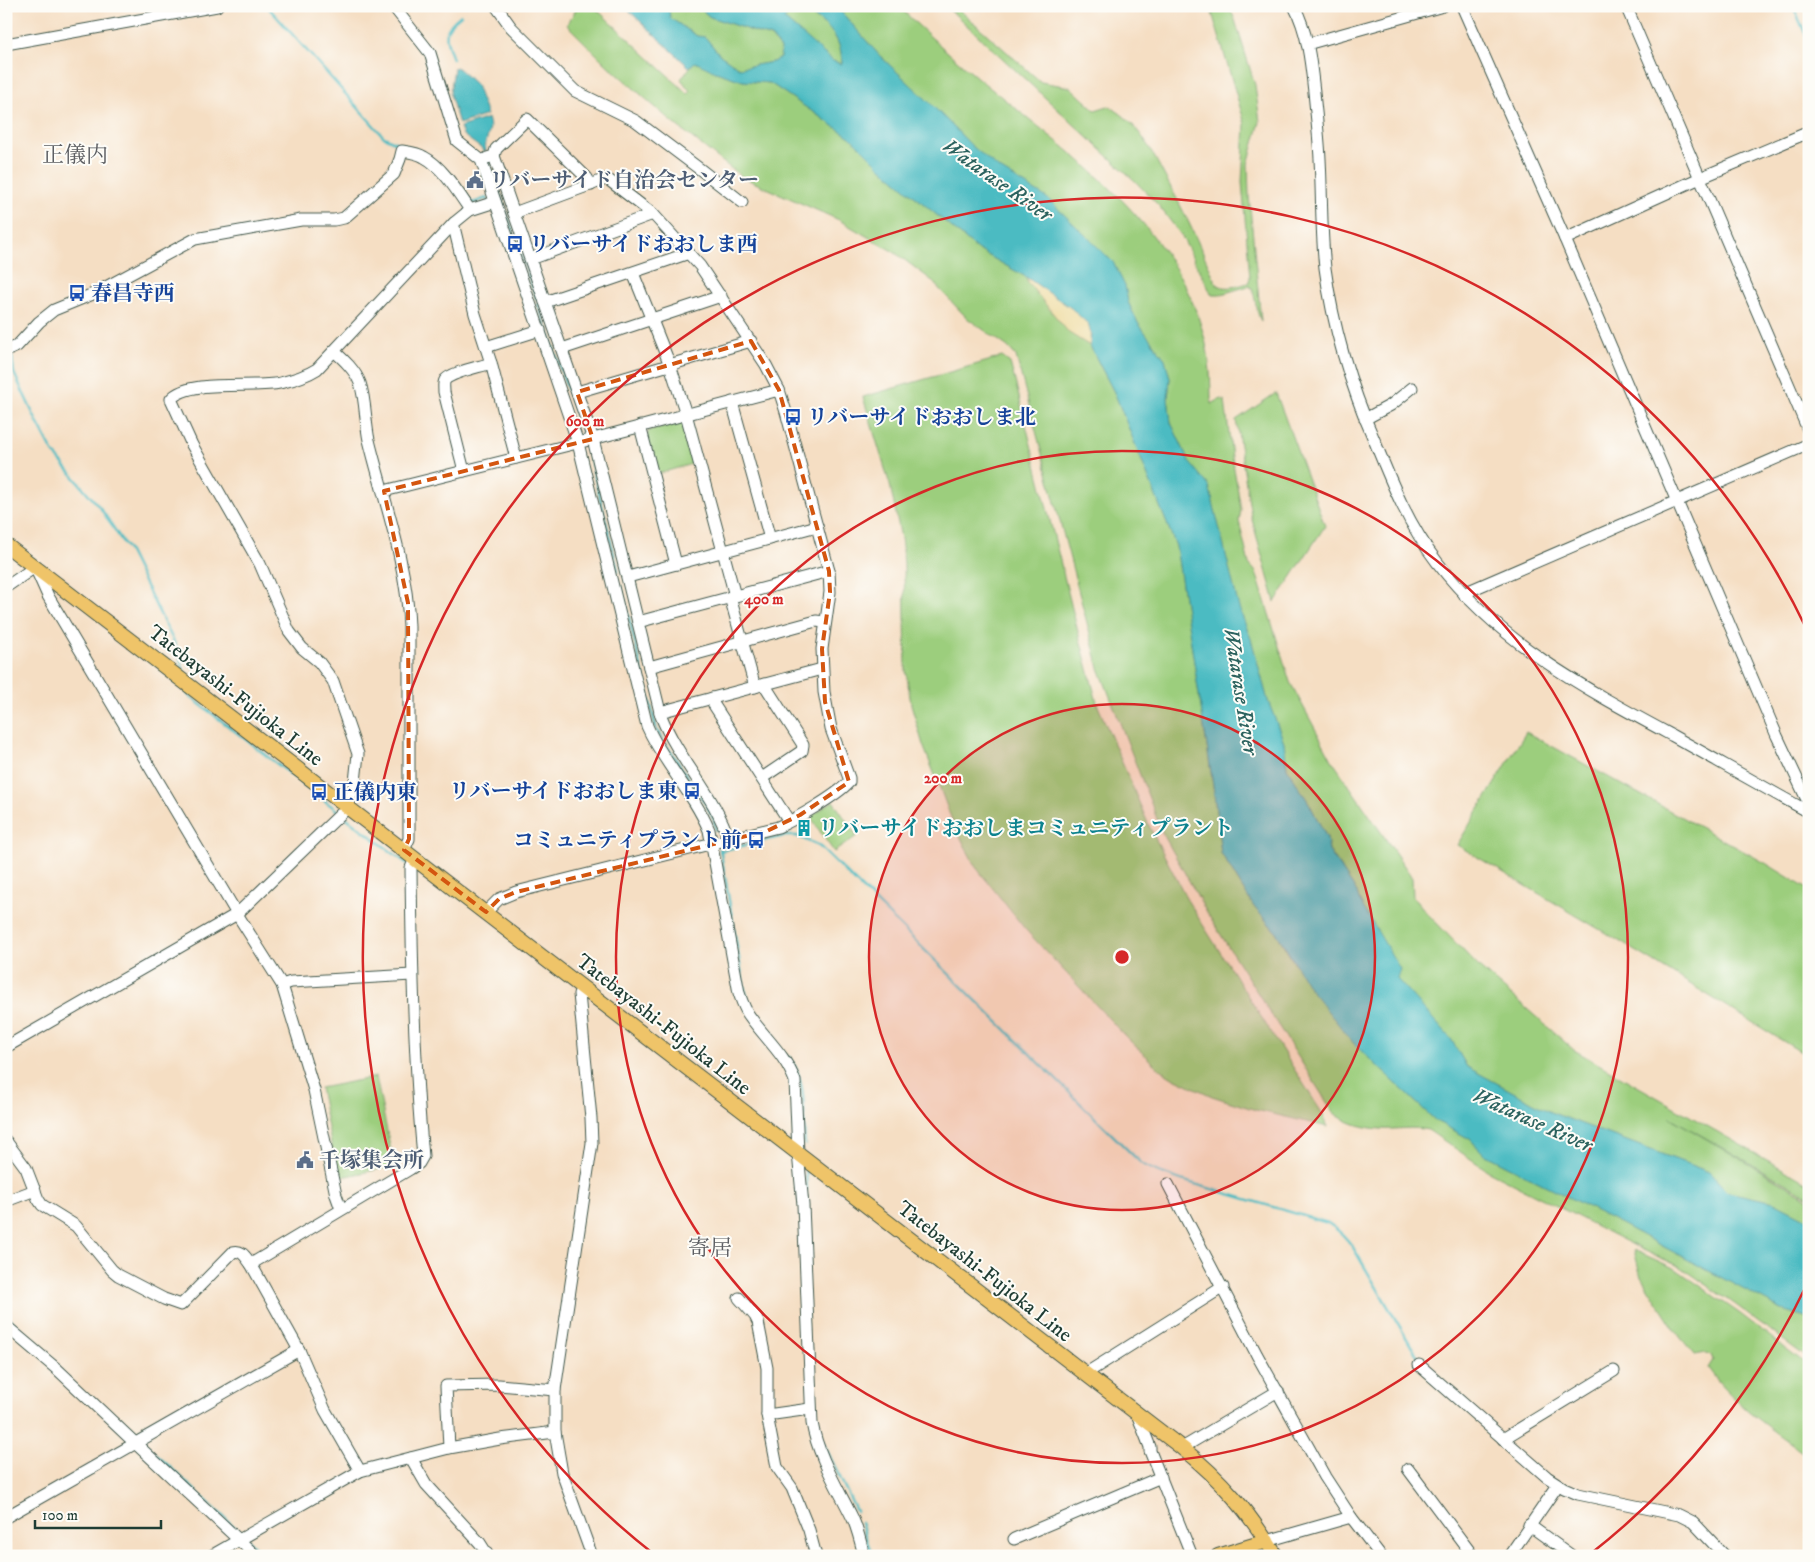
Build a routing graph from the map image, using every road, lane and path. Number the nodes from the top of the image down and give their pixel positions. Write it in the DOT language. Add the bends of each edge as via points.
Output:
graph roads {
  1 [pos="217,6"];
  2 [pos="393,6"];
  3 [pos="496,6"];
  4 [pos="1294,6"];
  5 [pos="1443,6"];
  6 [pos="1462,6"];
  7 [pos="1626,6"];
  8 [pos="180,10"];
  9 [pos="6,44"];
  10 [pos="1307,44"];
  11 [pos="1809,132"];
  12 [pos="494,156"];
  13 [pos="481,160"];
  14 [pos="1700,178"];
  15 [pos="591,185"];
  16 [pos="495,202"];
  17 [pos="742,202"];
  18 [pos="470,210"];
  19 [pos="514,213"];
  20 [pos="653,214"];
  21 [pos="454,223"];
  22 [pos="1564,239"];
  23 [pos="689,253"];
  24 [pos="530,259"];
  25 [pos="633,273"];
  26 [pos="721,296"];
  27 [pos="545,302"];
  28 [pos="652,319"];
  29 [pos="540,330"];
  30 [pos="751,341"];
  31 [pos="486,347"];
  32 [pos="562,349"];
  33 [pos="6,351"];
  34 [pos="334,351"];
  35 [pos="491,364"];
  36 [pos="670,365"];
  37 [pos="1412,388"];
  38 [pos="779,390"];
  39 [pos="577,392"];
  40 [pos="732,402"];
  41 [pos="686,414"];
  42 [pos="1365,419"];
  43 [pos="640,426"];
  44 [pos="1809,432"];
  45 [pos="593,439"];
  46 [pos="578,443"];
  47 [pos="1809,444"];
  48 [pos="516,458"];
  49 [pos="464,471"];
  50 [pos="384,491"];
  51 [pos="1677,501"];
  52 [pos="817,526"];
  53 [pos="770,538"];
  54 [pos="6,544"];
  55 [pos="723,551"];
  56 [pos="676,564"];
  57 [pos="35,567"];
  58 [pos="829,571"];
  59 [pos="628,577"];
  60 [pos="6,587"];
  61 [pos="732,596"];
  62 [pos="1465,596"];
  63 [pos="638,622"];
  64 [pos="825,622"];
  65 [pos="742,642"];
  66 [pos="649,668"];
  67 [pos="822,669"];
  68 [pos="760,686"];
  69 [pos="712,698"];
  70 [pos="660,712"];
  71 [pos="762,778"];
  72 [pos="348,807"];
  73 [pos="1809,809"];
  74 [pos="789,821"];
  75 [pos="729,840"];
  76 [pos="712,844"];
  77 [pos="409,854"];
  78 [pos="486,912"];
  79 [pos="238,914"];
  80 [pos="412,974"];
  81 [pos="282,985"];
  82 [pos="582,987"];
  83 [pos="6,1047"];
  84 [pos="6,1140"];
  85 [pos="798,1153"];
  86 [pos="1168,1184"];
  87 [pos="35,1190"];
  88 [pos="6,1201"];
  89 [pos="341,1209"];
  90 [pos="251,1264"];
  91 [pos="1224,1287"];
  92 [pos="739,1298"];
  93 [pos="6,1326"];
  94 [pos="299,1350"];
  95 [pos="1419,1365"];
  96 [pos="1614,1371"];
  97 [pos="1085,1374"];
  98 [pos="555,1390"];
  99 [pos="1278,1391"];
  100 [pos="810,1409"];
  101 [pos="1137,1414"];
  102 [pos="767,1415"];
  103 [pos="555,1432"];
  104 [pos="1503,1439"];
  105 [pos="134,1443"];
  106 [pos="449,1448"];
  107 [pos="1182,1448"];
  108 [pos="411,1458"];
  109 [pos="1408,1469"];
  110 [pos="360,1471"];
  111 [pos="1161,1477"];
  112 [pos="1558,1485"];
  113 [pos="6,1517"];
  114 [pos="1351,1517"];
  115 [pos="1529,1525"];
  116 [pos="239,1539"];
  117 [pos="1014,1539"];
  118 [pos="1267,1541"];
  119 [pos="487,1554"];
  120 [pos="211,1556"];
  121 [pos="256,1556"];
  122 [pos="592,1556"];
  123 [pos="816,1556"];
  124 [pos="864,1556"];
  125 [pos="1192,1556"];
  126 [pos="1218,1556"];
  127 [pos="1276,1556"];
  128 [pos="1381,1556"];
  129 [pos="1473,1556"];
  130 [pos="1509,1556"];
  131 [pos="1572,1556"];
  132 [pos="1725,1556"];
  1 -- 8 [label="street"];
  2 -- 13 [label="street" via="430,53 457,142"];
  3 -- 17 [label="street" via="511,26 575,91 636,120"];
  4 -- 10 [label="street"];
  5 -- 10 [label="street"];
  6 -- 22 [label="street"];
  7 -- 14 [label="street"];
  8 -- 9 [label="street"];
  10 -- 42 [label="street" via="1316,111 1322,242 1330,298 1349,373"];
  11 -- 14 [label="street"];
  12 -- 13 [label="street"];
  12 -- 15 [label="street" via="496,149 527,119"];
  12 -- 19 [label="street"];
  13 -- 16 [label="street"];
  14 -- 22 [label="street"];
  14 -- 44 [label="street"];
  15 -- 19 [label="street"];
  15 -- 20 [label="street" via="606,179"];
  16 -- 18 [label="street"];
  16 -- 29 [label="street"];
  18 -- 21 [label="street"];
  18 -- 33 [label="street" via="430,161 402,151 394,174 344,218 301,220 196,239 93,294 54,310 17,346"];
  19 -- 24 [label="street"];
  20 -- 23 [label="street"];
  20 -- 24 [label="street"];
  21 -- 31 [label="street"];
  21 -- 34 [label="street"];
  22 -- 51 [label="street"];
  23 -- 25 [label="street"];
  23 -- 26 [label="street"];
  24 -- 27 [label="street"];
  25 -- 27 [label="street"];
  25 -- 28 [label="street"];
  26 -- 28 [label="street"];
  26 -- 30 [label="street"];
  27 -- 32 [label="street"];
  28 -- 32 [label="street"];
  28 -- 36 [label="street"];
  29 -- 31 [label="street"];
  29 -- 46 [label="street"];
  30 -- 36 [label="street"];
  30 -- 38 [label="street"];
  31 -- 35 [label="street"];
  32 -- 39 [label="street"];
  34 -- 50 [label="street" via="355,373 360,384 369,439"];
  34 -- 72 [label="street" via="317,369 279,383 198,387 171,399 192,445 260,564 289,631 333,681 358,754"];
  35 -- 48 [label="street"];
  35 -- 49 [label="street" via="456,374 444,382"];
  36 -- 39 [label="street"];
  36 -- 41 [label="street"];
  37 -- 42 [label="street"];
  38 -- 40 [label="street"];
  38 -- 52 [label="street"];
  39 -- 45 [label="street"];
  40 -- 41 [label="street"];
  40 -- 53 [label="street"];
  41 -- 43 [label="street"];
  41 -- 55 [label="street"];
  42 -- 62 [label="street" via="1413,526"];
  43 -- 45 [label="street"];
  43 -- 56 [label="street"];
  45 -- 46 [label="street"];
  45 -- 59 [label="street"];
  46 -- 48 [label="street"];
  46 -- 76 [label="street" via="647,726 705,820"];
  47 -- 51 [label="street"];
  48 -- 49 [label="street"];
  49 -- 50 [label="street"];
  50 -- 77 [label="street" via="408,603"];
  51 -- 62 [label="street" via="1471,590"];
  51 -- 73 [label="street"];
  52 -- 53 [label="street"];
  52 -- 58 [label="street"];
  53 -- 55 [label="street"];
  54 -- 57 [label="main road, Tatebayashi-Fujioka Line"];
  55 -- 56 [label="street"];
  55 -- 61 [label="street"];
  56 -- 59 [label="street"];
  57 -- 60 [label="street"];
  57 -- 72 [label="main road, Tatebayashi-Fujioka Line"];
  57 -- 79 [label="street" via="48,596"];
  58 -- 61 [label="street"];
  58 -- 64 [label="street" via="830,592"];
  59 -- 63 [label="street"];
  61 -- 63 [label="street"];
  61 -- 65 [label="street"];
  62 -- 73 [label="street" via="1506,634 1576,683"];
  63 -- 66 [label="street"];
  64 -- 65 [label="street"];
  64 -- 67 [label="street"];
  65 -- 66 [label="street"];
  65 -- 68 [label="street"];
  66 -- 70 [label="street"];
  67 -- 68 [label="street"];
  67 -- 74 [label="street" via="829,723 849,782"];
  68 -- 69 [label="street"];
  68 -- 71 [label="street" via="803,745 802,751"];
  69 -- 70 [label="street"];
  69 -- 71 [label="street"];
  70 -- 75 [label="street" via="669,736 719,812"];
  71 -- 74 [label="street"];
  72 -- 77 [label="main road, Tatebayashi-Fujioka Line"];
  72 -- 79 [label="street"];
  74 -- 75 [label="street" via="767,831"];
  75 -- 76 [label="street"];
  76 -- 78 [label="street" via="516,892 499,899"];
  76 -- 85 [label="street" via="739,994 750,1017 782,1055 796,1081"];
  77 -- 78 [label="main road, Tatebayashi-Fujioka Line"];
  77 -- 80 [label="street"];
  78 -- 82 [label="main road, Tatebayashi-Fujioka Line"];
  79 -- 81 [label="street"];
  79 -- 83 [label="street"];
  80 -- 81 [label="street"];
  80 -- 89 [label="street" via="423,1156 410,1169"];
  81 -- 89 [label="street" via="314,1090"];
  82 -- 85 [label="main road, Tatebayashi-Fujioka Line"];
  82 -- 98 [label="street" via="578,994 592,1143"];
  84 -- 87 [label="street" via="26,1168"];
  85 -- 97 [label="main road, Tatebayashi-Fujioka Line"];
  85 -- 100 [label="street" via="803,1205"];
  86 -- 91 [label="street"];
  87 -- 88 [label="street"];
  87 -- 90 [label="street" via="42,1205 76,1226 112,1270 181,1305 233,1252 242,1252"];
  89 -- 90 [label="street"];
  90 -- 94 [label="street"];
  91 -- 97 [label="street"];
  91 -- 99 [label="street"];
  92 -- 102 [label="street" via="758,1322 767,1368"];
  93 -- 105 [label="street" via="58,1370"];
  94 -- 105 [label="street"];
  94 -- 110 [label="street" via="325,1410"];
  95 -- 104 [label="street"];
  96 -- 104 [label="street"];
  97 -- 101 [label="main road, Tatebayashi-Fujioka Line"];
  98 -- 103 [label="street"];
  98 -- 106 [label="street" via="499,1385 446,1386"];
  99 -- 107 [label="street"];
  99 -- 114 [label="street" via="1325,1478"];
  100 -- 102 [label="street"];
  100 -- 124 [label="street" via="814,1436 853,1520"];
  101 -- 107 [label="main road, Tatebayashi-Fujioka Line"];
  101 -- 111 [label="street"];
  102 -- 123 [label="street" via="777,1467 792,1488"];
  103 -- 106 [label="street"];
  103 -- 122 [label="street" via="562,1473"];
  104 -- 112 [label="street"];
  105 -- 113 [label="street"];
  105 -- 116 [label="street"];
  106 -- 108 [label="street"];
  107 -- 118 [label="main road, Tatebayashi-Fujioka Line" via="1225,1486"];
  108 -- 110 [label="street"];
  108 -- 119 [label="street" via="426,1484"];
  109 -- 129 [label="street"];
  110 -- 116 [label="street"];
  111 -- 117 [label="street"];
  111 -- 125 [label="street"];
  112 -- 115 [label="street"];
  112 -- 132 [label="street" via="1578,1494 1679,1516 1693,1522"];
  114 -- 118 [label="street"];
  114 -- 128 [label="street"];
  115 -- 130 [label="street"];
  115 -- 131 [label="street"];
  116 -- 120 [label="street"];
  116 -- 121 [label="street"];
  118 -- 126 [label="main road"];
  118 -- 127 [label="main road, Tatebayashi-Fujioka Line"];
}
